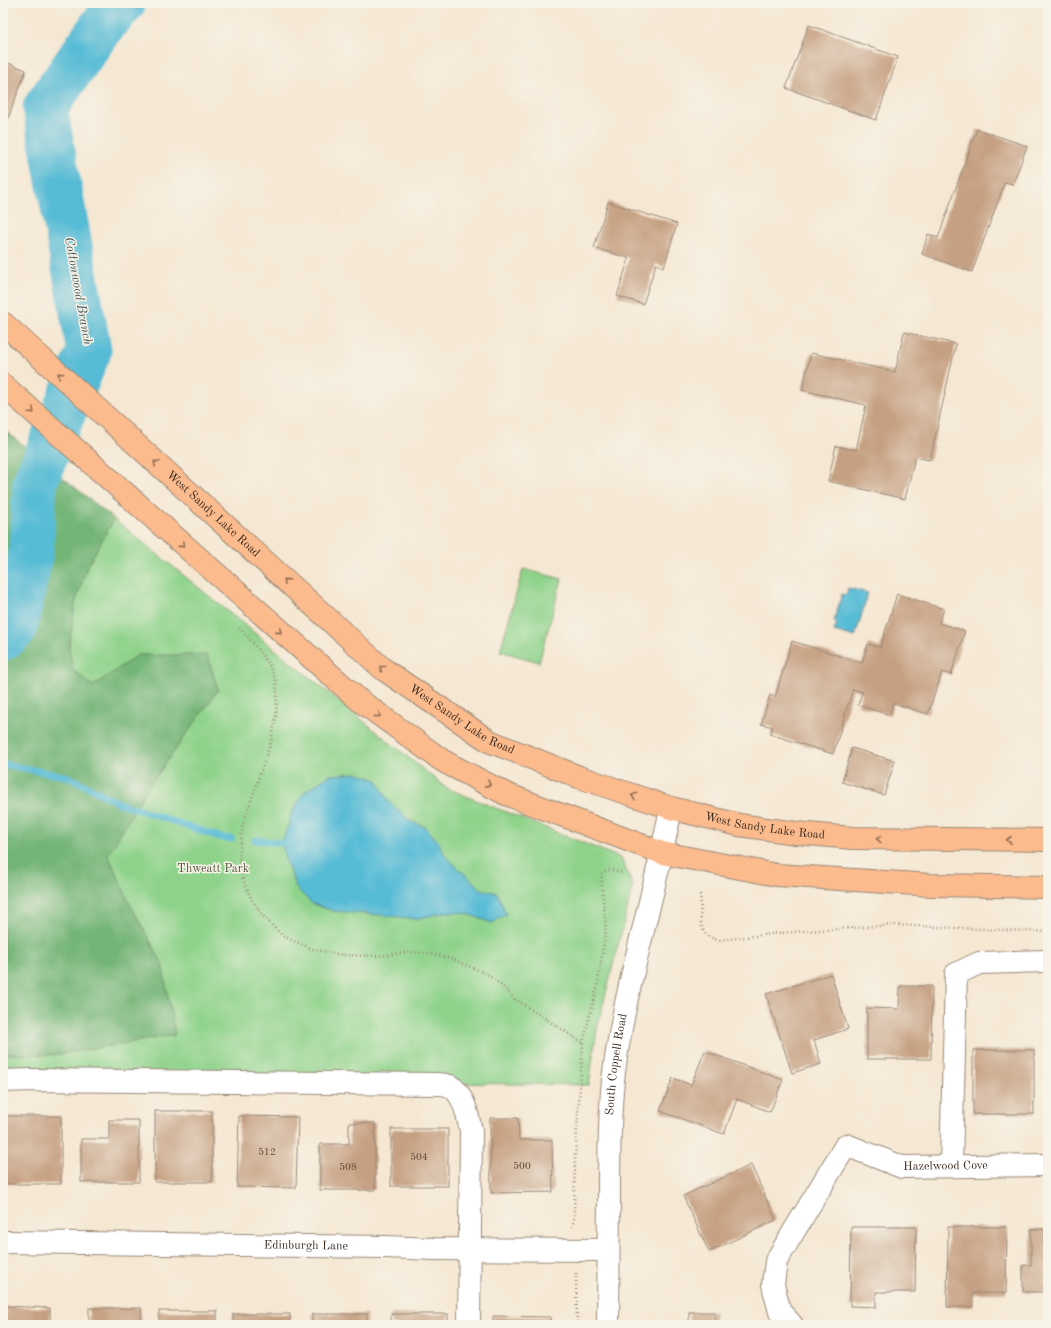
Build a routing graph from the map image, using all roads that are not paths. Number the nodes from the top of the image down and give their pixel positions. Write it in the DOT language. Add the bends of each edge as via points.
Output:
graph roads {
  1 [pos="6,326"];
  2 [pos="3,386"];
  3 [pos="671,808"];
  4 [pos="1048,840"];
  5 [pos="662,853"];
  6 [pos="1048,887"];
  7 [pos="1048,961"];
  8 [pos="3,1081"];
  9 [pos="1048,1165"];
  10 [pos="951,1166"];
  11 [pos="3,1242"];
  12 [pos="469,1249"];
  13 [pos="608,1250"];
  14 [pos="469,1325"];
  15 [pos="608,1325"];
  16 [pos="792,1325"];
  3 -- 1 [label="main road, West Sandy Lake Road, one-way" via="579,777 489,741 382,669"];
  2 -- 5 [label="main road, one-way" via="359,700 443,761 506,794"];
  4 -- 3 [label="main road, West Sandy Lake Road, one-way" via="853,838 739,825"];
  3 -- 5 [label="street, South Coppell Road"];
  5 -- 6 [label="main road" via="777,875 932,885"];
  5 -- 13 [label="street, South Coppell Road" via="622,1020 613,1080 609,1126"];
  7 -- 10 [label="street" via="979,963 956,974"];
  8 -- 12 [label="street" via="406,1083 450,1086 459,1095 468,1112 471,1131"];
  9 -- 10 [label="street, Hazelwood Cove"];
  10 -- 16 [label="street, Hazelwood Cove" via="902,1166 846,1145 776,1261 773,1285 780,1312"];
  11 -- 12 [label="street, Edinburgh Lane"];
  12 -- 13 [label="street, Edinburgh Lane"];
  12 -- 14 [label="street"];
  13 -- 15 [label="street, South Coppell Road"];
}
